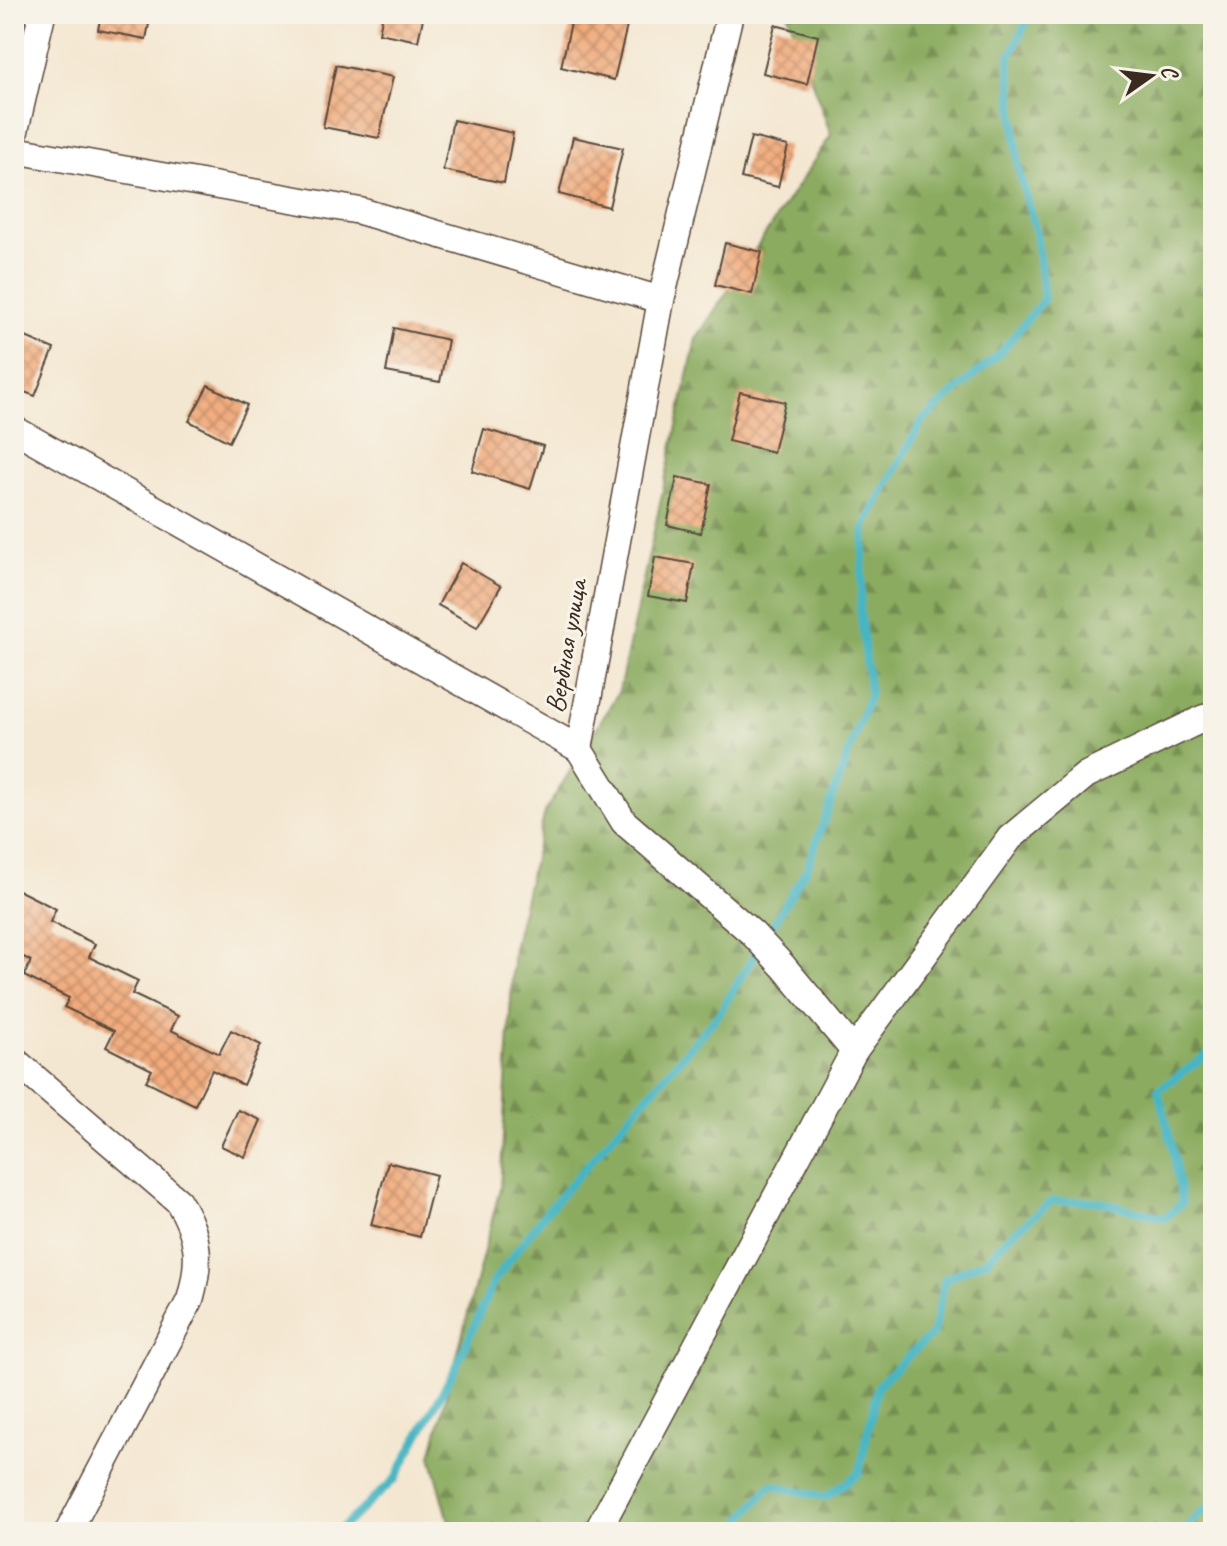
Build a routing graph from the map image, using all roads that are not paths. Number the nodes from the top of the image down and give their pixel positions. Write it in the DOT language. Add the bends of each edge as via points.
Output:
graph roads {
  1 [pos="42,14"];
  2 [pos="730,14"];
  3 [pos="14,135"];
  4 [pos="14,150"];
  5 [pos="661,300"];
  6 [pos="14,429"];
  7 [pos="1213,717"];
  8 [pos="579,749"];
  9 [pos="854,1051"];
  10 [pos="14,1060"];
  11 [pos="68,1532"];
  12 [pos="597,1532"];
  1 -- 3 [label="street"];
  2 -- 5 [label="street, Вербная улица"];
  4 -- 5 [label="street" via="360,211"];
  5 -- 8 [label="street, Вербная улица"];
  6 -- 8 [label="street, Вербная улица"];
  7 -- 9 [label="street" via="1086,775 1010,838"];
  8 -- 9 [label="street" via="624,822 752,933"];
  9 -- 12 [label="street"];
  10 -- 11 [label="street" via="178,1201 197,1244 190,1300"];
}
